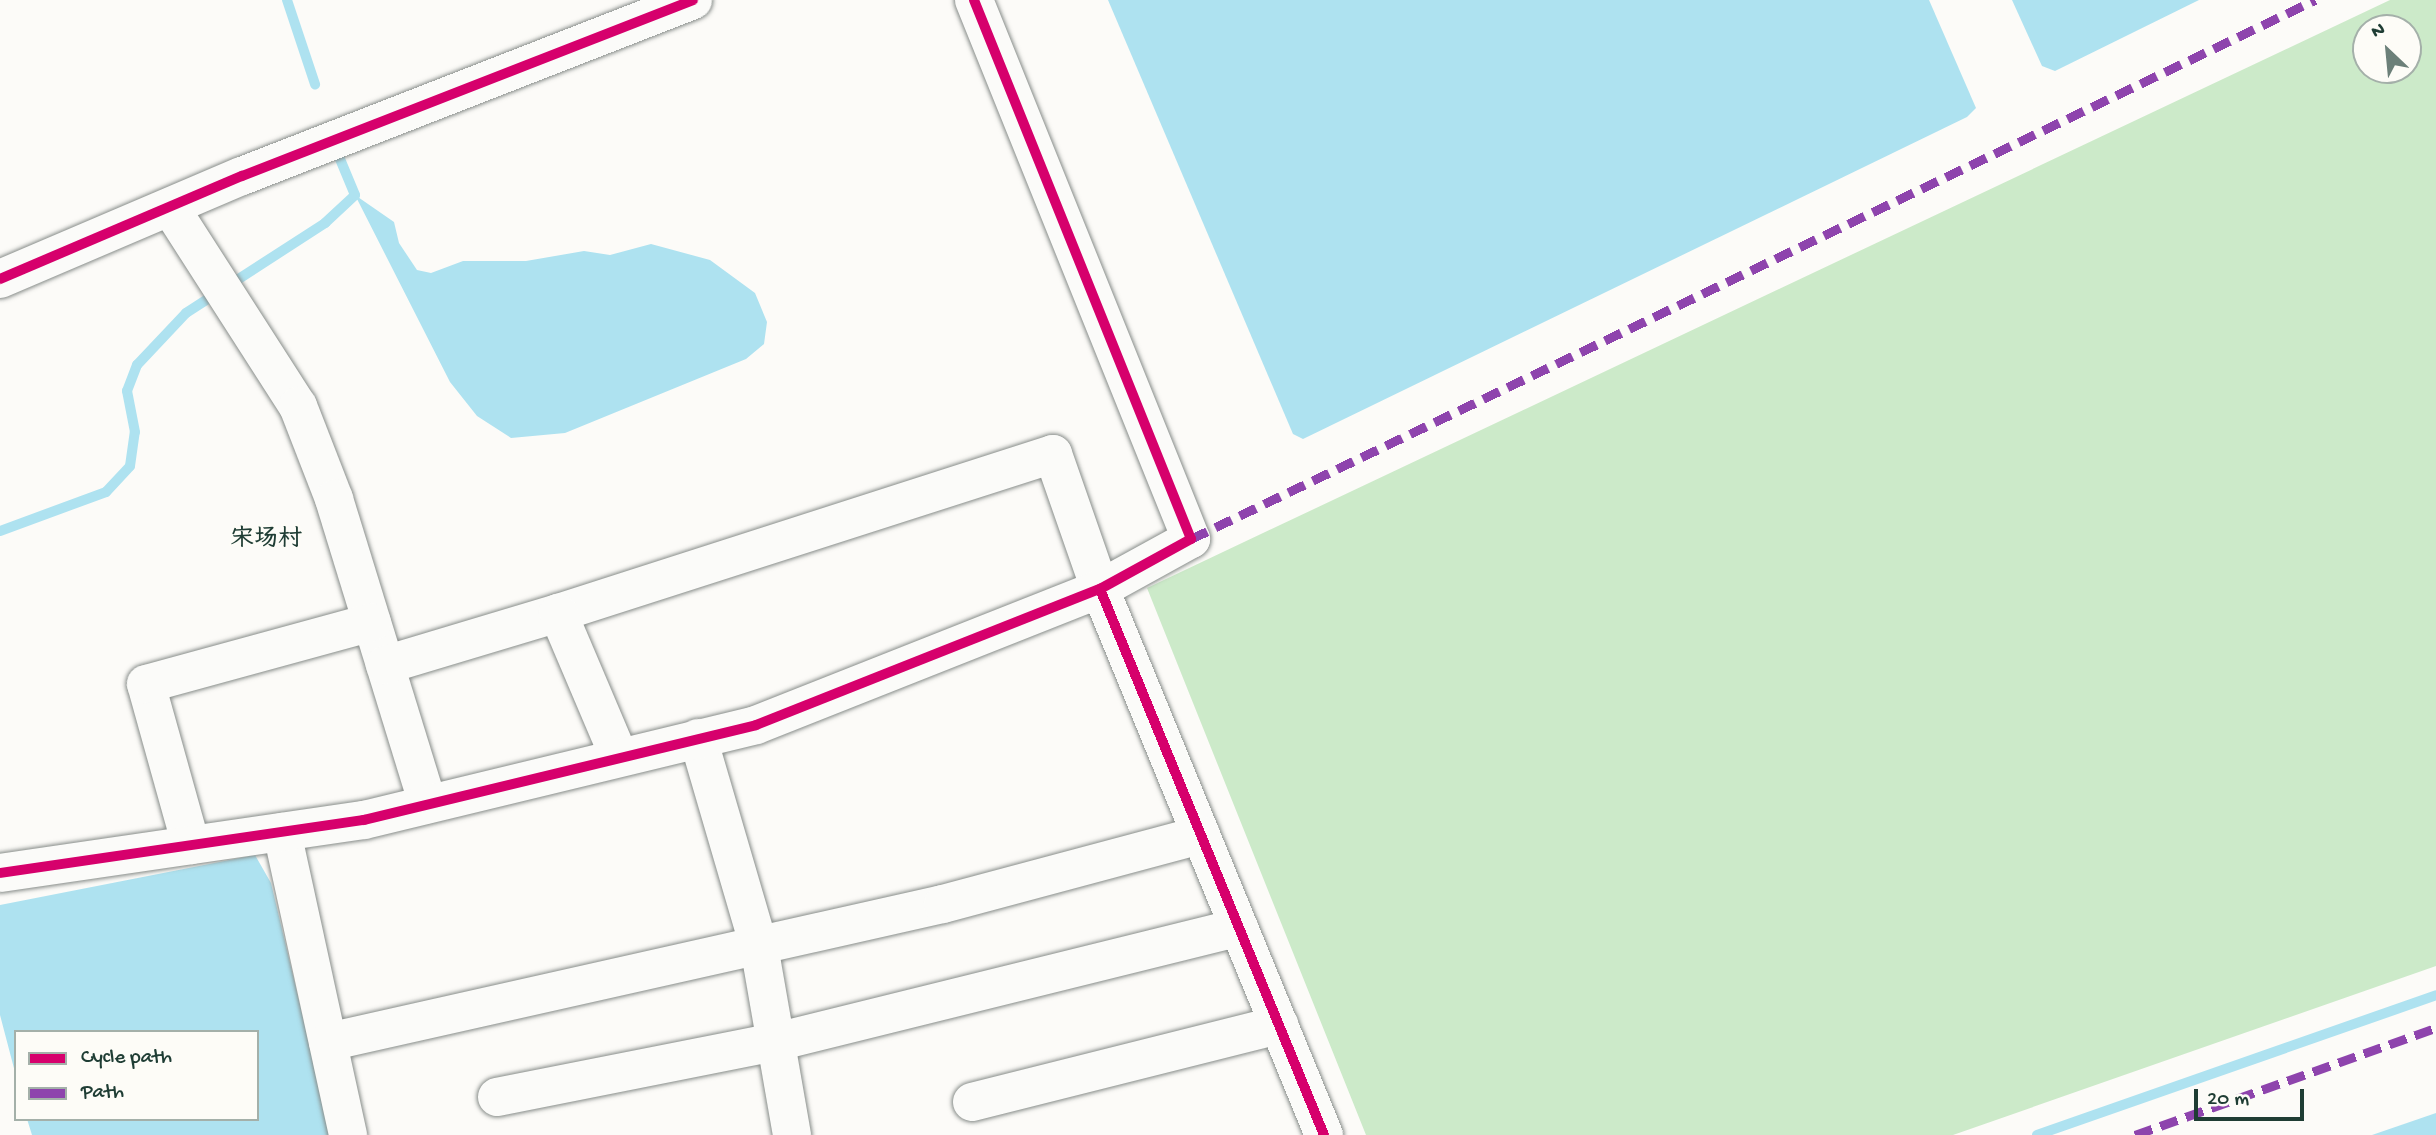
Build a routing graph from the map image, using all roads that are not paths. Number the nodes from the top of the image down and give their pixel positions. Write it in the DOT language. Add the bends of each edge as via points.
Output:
graph roads {
  1 [pos="693,0"];
  2 [pos="974,0"];
  3 [pos="170,207"];
  4 [pos="0,279"];
  5 [pos="1100,589"];
  6 [pos="558,613"];
  7 [pos="372,622"];
  8 [pos="385,665"];
  9 [pos="698,738"];
  10 [pos="619,757"];
  11 [pos="428,804"];
  12 [pos="282,832"];
  13 [pos="1201,835"];
  14 [pos="191,845"];
  15 [pos="0,873"];
  16 [pos="1239,927"];
  17 [pos="759,946"];
  18 [pos="1279,1025"];
  19 [pos="328,1042"];
  20 [pos="776,1042"];
  21 [pos="497,1097"];
  22 [pos="972,1102"];
  23 [pos="348,1135"];
  24 [pos="792,1135"];
  25 [pos="1324,1135"];
  1 -- 3 [label="street"];
  2 -- 5 [label="street" via="1191,539"];
  3 -- 4 [label="street"];
  3 -- 7 [label="street" via="298,406 334,499"];
  5 -- 6 [label="street" via="1053,453"];
  5 -- 9 [label="street" via="756,725"];
  5 -- 13 [label="street"];
  6 -- 8 [label="street"];
  6 -- 10 [label="street"];
  7 -- 8 [label="street"];
  7 -- 14 [label="street" via="146,684"];
  8 -- 11 [label="street"];
  9 -- 10 [label="street"];
  9 -- 17 [label="street"];
  10 -- 11 [label="street"];
  11 -- 12 [label="street"];
  12 -- 14 [label="street"];
  12 -- 19 [label="street"];
  13 -- 16 [label="street"];
  13 -- 17 [label="street" via="943,904"];
  14 -- 15 [label="street"];
  16 -- 18 [label="street"];
  16 -- 20 [label="street"];
  17 -- 19 [label="street"];
  17 -- 20 [label="street"];
  18 -- 22 [label="street"];
  18 -- 25 [label="street"];
  19 -- 23 [label="street"];
  20 -- 21 [label="street"];
  20 -- 24 [label="street"];
}
